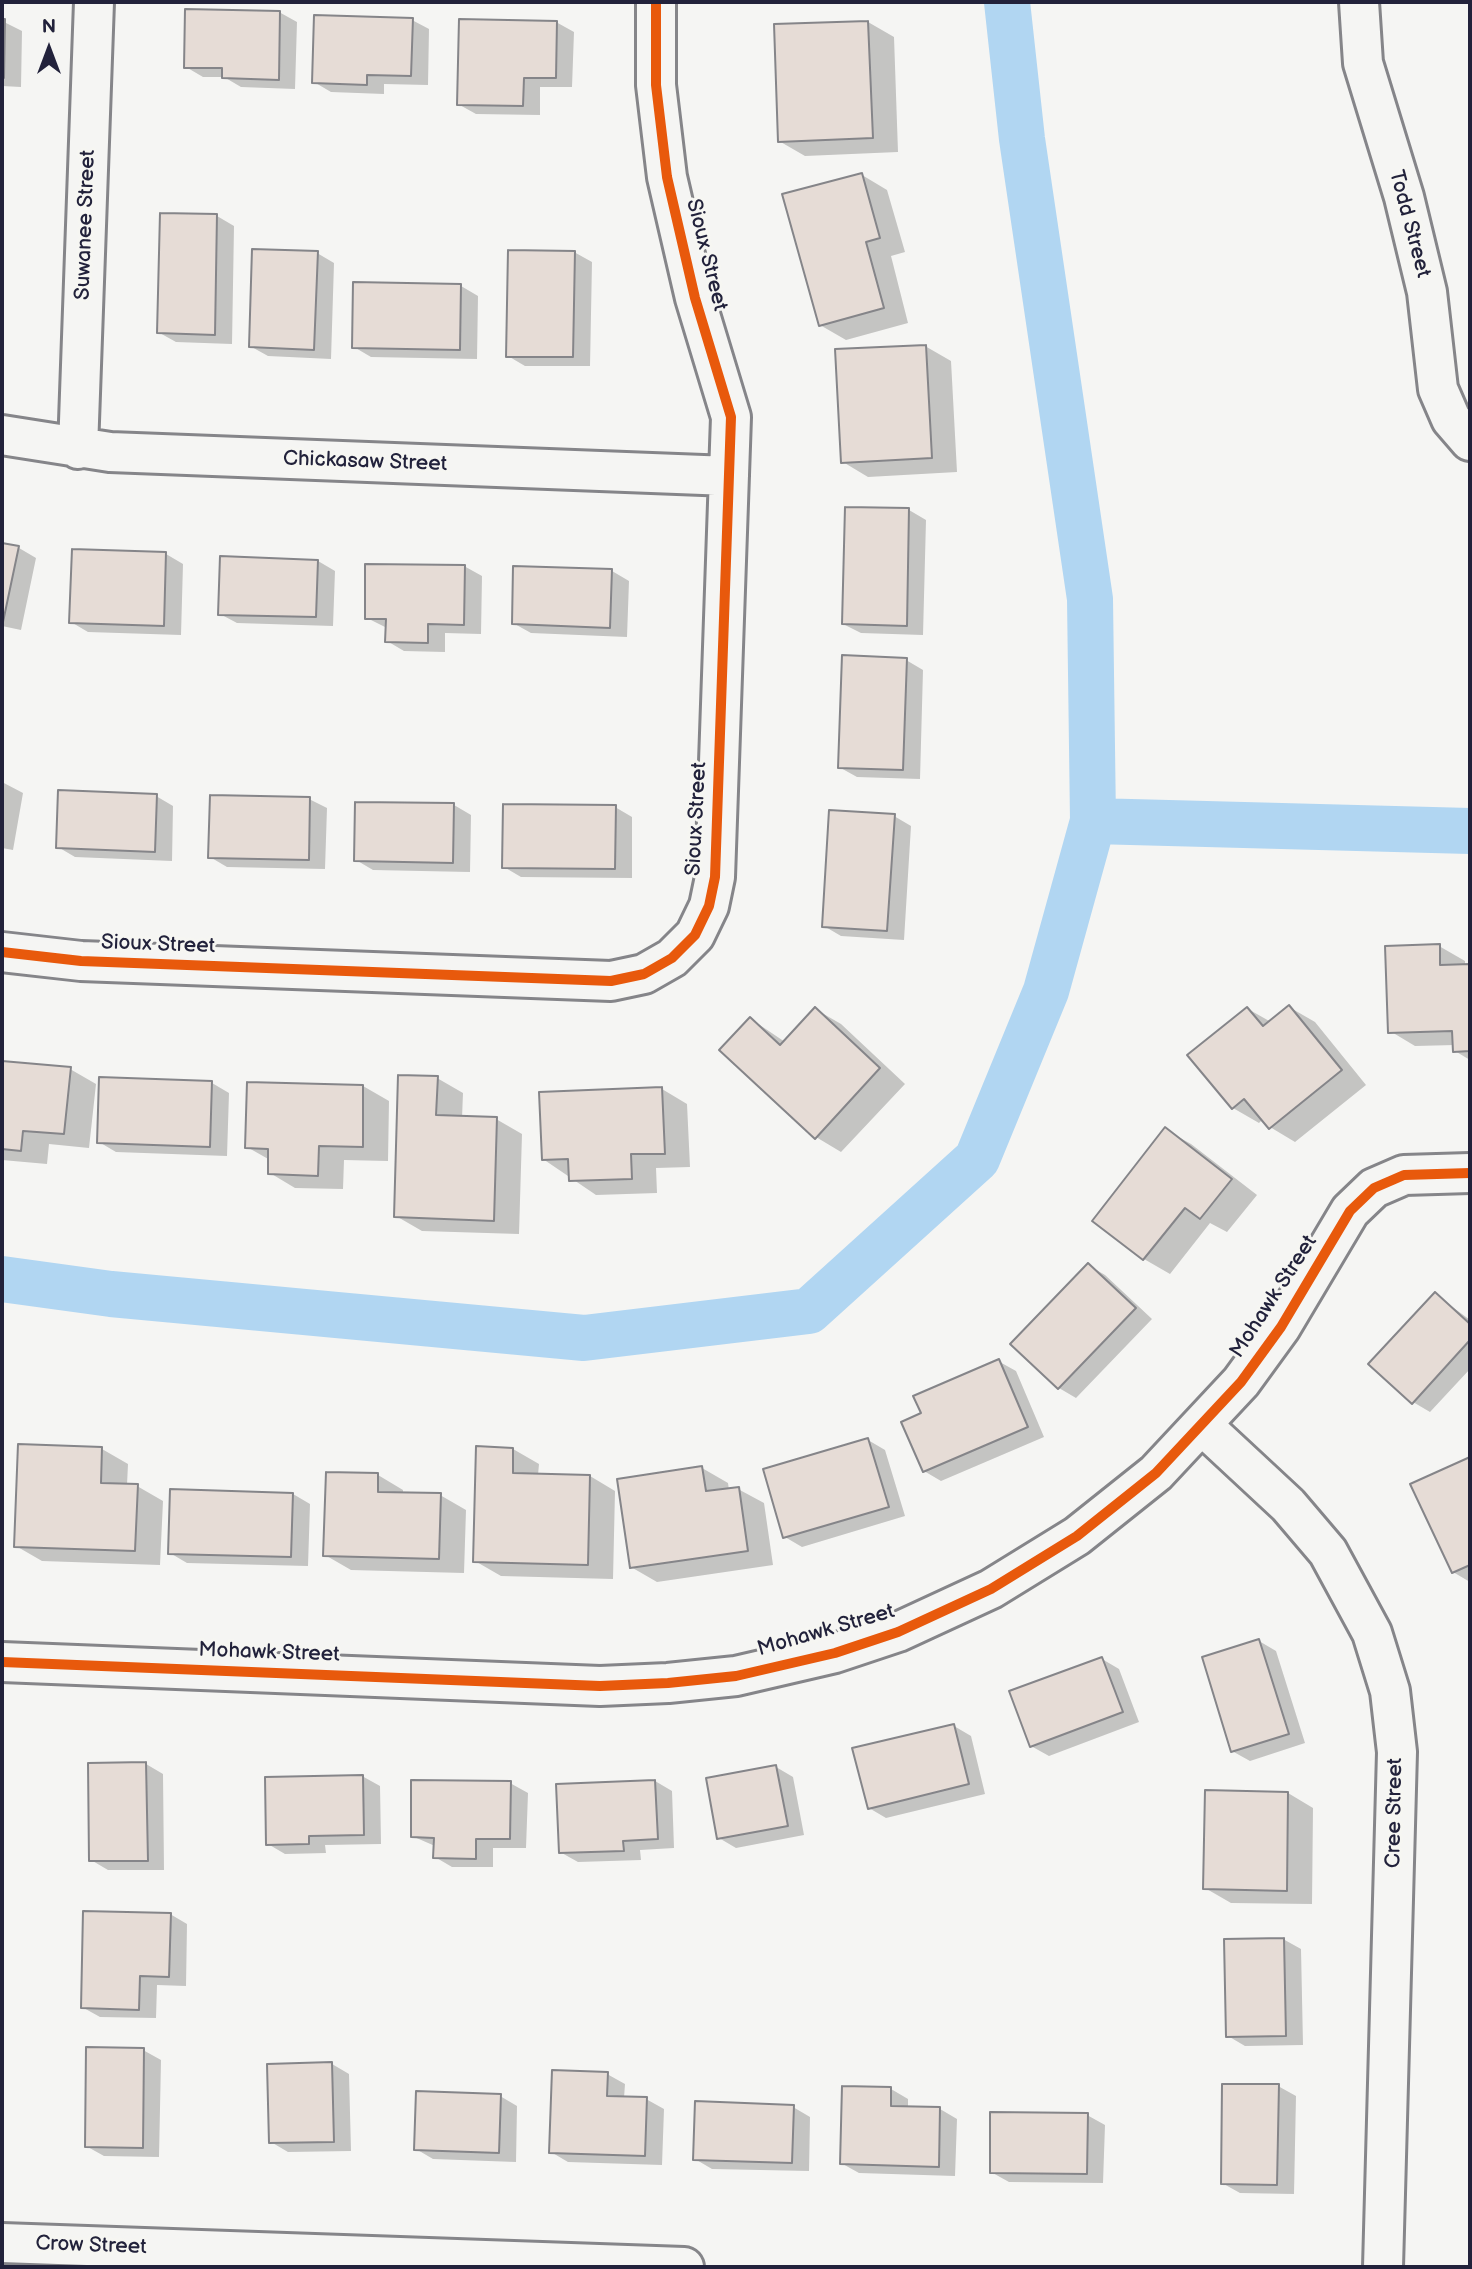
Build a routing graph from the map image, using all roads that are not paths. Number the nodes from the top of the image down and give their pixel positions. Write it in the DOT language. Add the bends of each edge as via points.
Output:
graph roads {
  1 [pos="94,2"];
  2 [pos="656,2"];
  3 [pos="1359,2"];
  4 [pos="2,436"];
  5 [pos="1470,441"];
  6 [pos="78,449"];
  7 [pos="729,476"];
  8 [pos="2,952"];
  9 [pos="1470,1173"];
  10 [pos="1203,1426"];
  11 [pos="2,1662"];
  12 [pos="2,2243"];
  13 [pos="684,2267"];
  14 [pos="1383,2267"];
  1 -- 6 [label="street, Suwanee Street"];
  2 -- 7 [label="street, Sioux Street" via="656,85 667,177 695,298 731,416"];
  3 -- 5 [label="street, Todd Street" via="1363,63 1405,197 1424,278 1438,389 1451,419"];
  4 -- 6 [label="street, Chickasaw Street"];
  6 -- 7 [label="street, Chickasaw Street"];
  7 -- 8 [label="street, Sioux Street" via="715,877 709,906 695,935 672,958 644,974 611,981 81,961"];
  9 -- 10 [label="street, Mohawk Street" via="1405,1175 1374,1188 1350,1210 1281,1327"];
  10 -- 11 [label="street, Mohawk Street" via="1156,1473 1077,1536 991,1589 898,1632 769,1670 668,1683 600,1685"];
  10 -- 14 [label="street, Cree Street" via="1288,1505 1328,1552 1372,1633 1390,1691 1398,1752"];
  12 -- 13 [label="street, Crow Street"];
}
